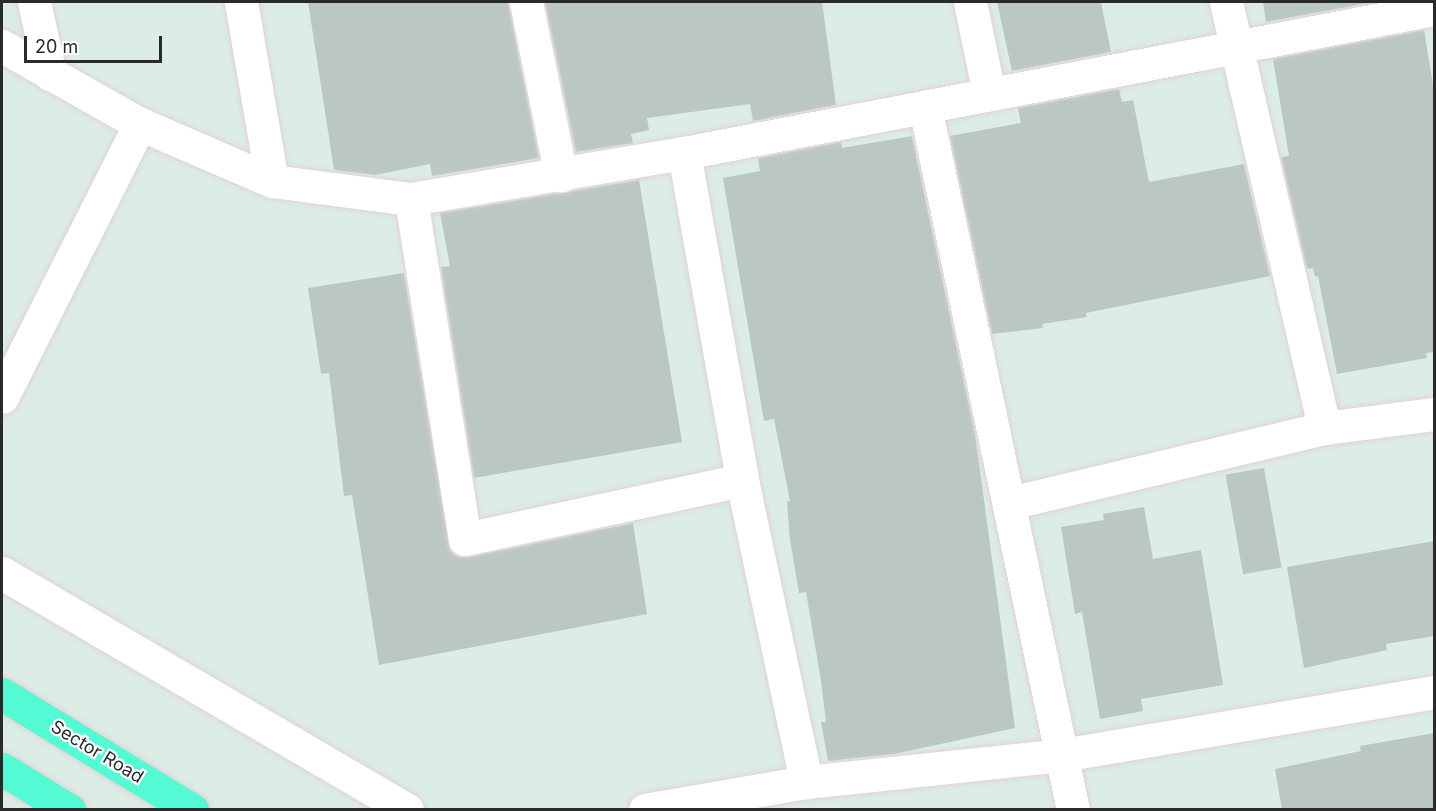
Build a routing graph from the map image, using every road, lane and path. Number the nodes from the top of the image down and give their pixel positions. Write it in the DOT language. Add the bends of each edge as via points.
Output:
graph roads {
  1 [pos="34,2"];
  2 [pos="241,2"];
  3 [pos="526,2"];
  4 [pos="970,2"];
  5 [pos="1226,2"];
  6 [pos="1434,9"];
  7 [pos="2,46"];
  8 [pos="1233,46"];
  9 [pos="50,74"];
  10 [pos="989,94"];
  11 [pos="925,107"];
  12 [pos="140,124"];
  13 [pos="684,153"];
  14 [pos="561,175"];
  15 [pos="272,181"];
  16 [pos="411,200"];
  17 [pos="2,397"];
  18 [pos="1434,414"];
  19 [pos="1324,428"];
  20 [pos="742,480"];
  21 [pos="1010,503"];
  22 [pos="2,573"];
  23 [pos="1434,692"];
  24 [pos="2,694"];
  25 [pos="1062,755"];
  26 [pos="2,769"];
  27 [pos="806,782"];
  28 [pos="743,801"];
  29 [pos="69,810"];
  30 [pos="192,810"];
  31 [pos="407,810"];
  32 [pos="645,810"];
  33 [pos="1073,810"];
  1 -- 9 [label="street"];
  2 -- 15 [label="street"];
  3 -- 14 [label="street"];
  4 -- 10 [label="street"];
  5 -- 8 [label="street"];
  6 -- 8 [label="street"];
  7 -- 9 [label="street"];
  8 -- 10 [label="street"];
  8 -- 19 [label="street"];
  9 -- 12 [label="street"];
  10 -- 11 [label="street"];
  11 -- 13 [label="street"];
  11 -- 21 [label="street"];
  12 -- 15 [label="street"];
  12 -- 17 [label="street"];
  13 -- 14 [label="street"];
  13 -- 20 [label="street"];
  14 -- 16 [label="street"];
  15 -- 16 [label="street"];
  16 -- 20 [label="street" via="465,538"];
  18 -- 19 [label="street"];
  19 -- 21 [label="street"];
  20 -- 27 [label="street"];
  21 -- 25 [label="street"];
  22 -- 31 [label="street"];
  23 -- 25 [label="street"];
  24 -- 30 [label="main road, Sector Road"];
  25 -- 27 [label="street"];
  25 -- 33 [label="street"];
  26 -- 29 [label="main road"];
  27 -- 28 [label="street"];
  28 -- 32 [label="street"];
}
